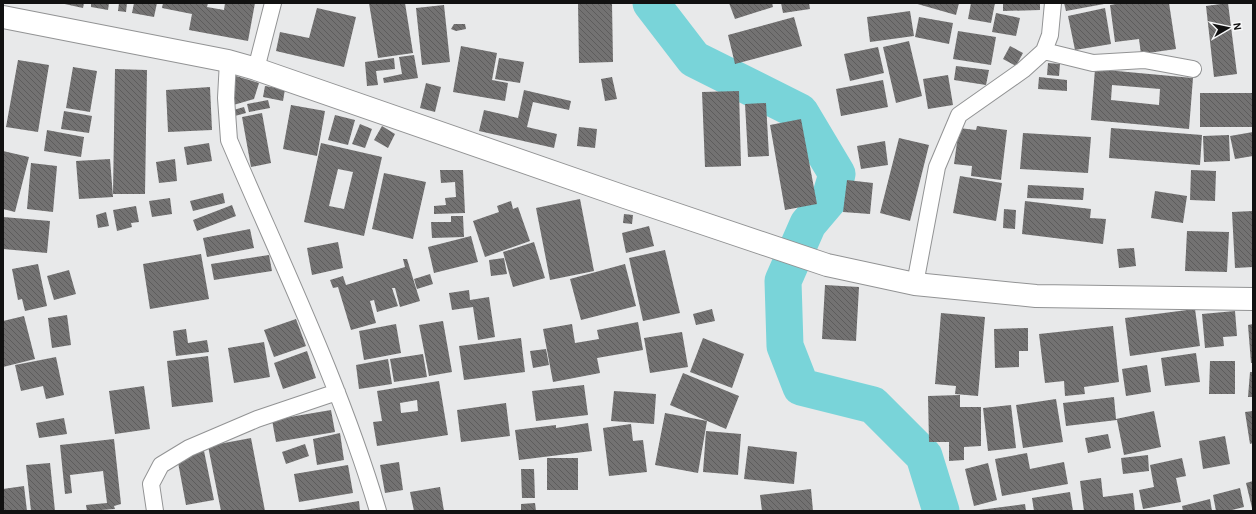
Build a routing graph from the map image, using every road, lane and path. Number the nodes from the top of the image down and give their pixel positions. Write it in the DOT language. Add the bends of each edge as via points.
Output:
graph roads {
  1 [pos="273,3"];
  2 [pos="1053,3"];
  3 [pos="3,17"];
  4 [pos="1044,50"];
  5 [pos="228,61"];
  6 [pos="256,69"];
  7 [pos="1193,69"];
  8 [pos="915,284"];
  9 [pos="1253,299"];
  10 [pos="337,392"];
  11 [pos="154,511"];
  12 [pos="378,511"];
  1 -- 6 [label="street"];
  2 -- 4 [label="street" via="1050,35"];
  3 -- 5 [label="street"];
  4 -- 7 [label="street" via="1093,63 1144,60"];
  4 -- 8 [label="street" via="1023,70 959,115 937,167"];
  5 -- 6 [label="street"];
  5 -- 10 [label="street" via="226,98 229,140"];
  6 -- 8 [label="street" via="827,265"];
  8 -- 9 [label="street" via="1036,296"];
  10 -- 11 [label="street" via="257,419 188,448 161,465 151,484"];
  10 -- 12 [label="street"];
}
